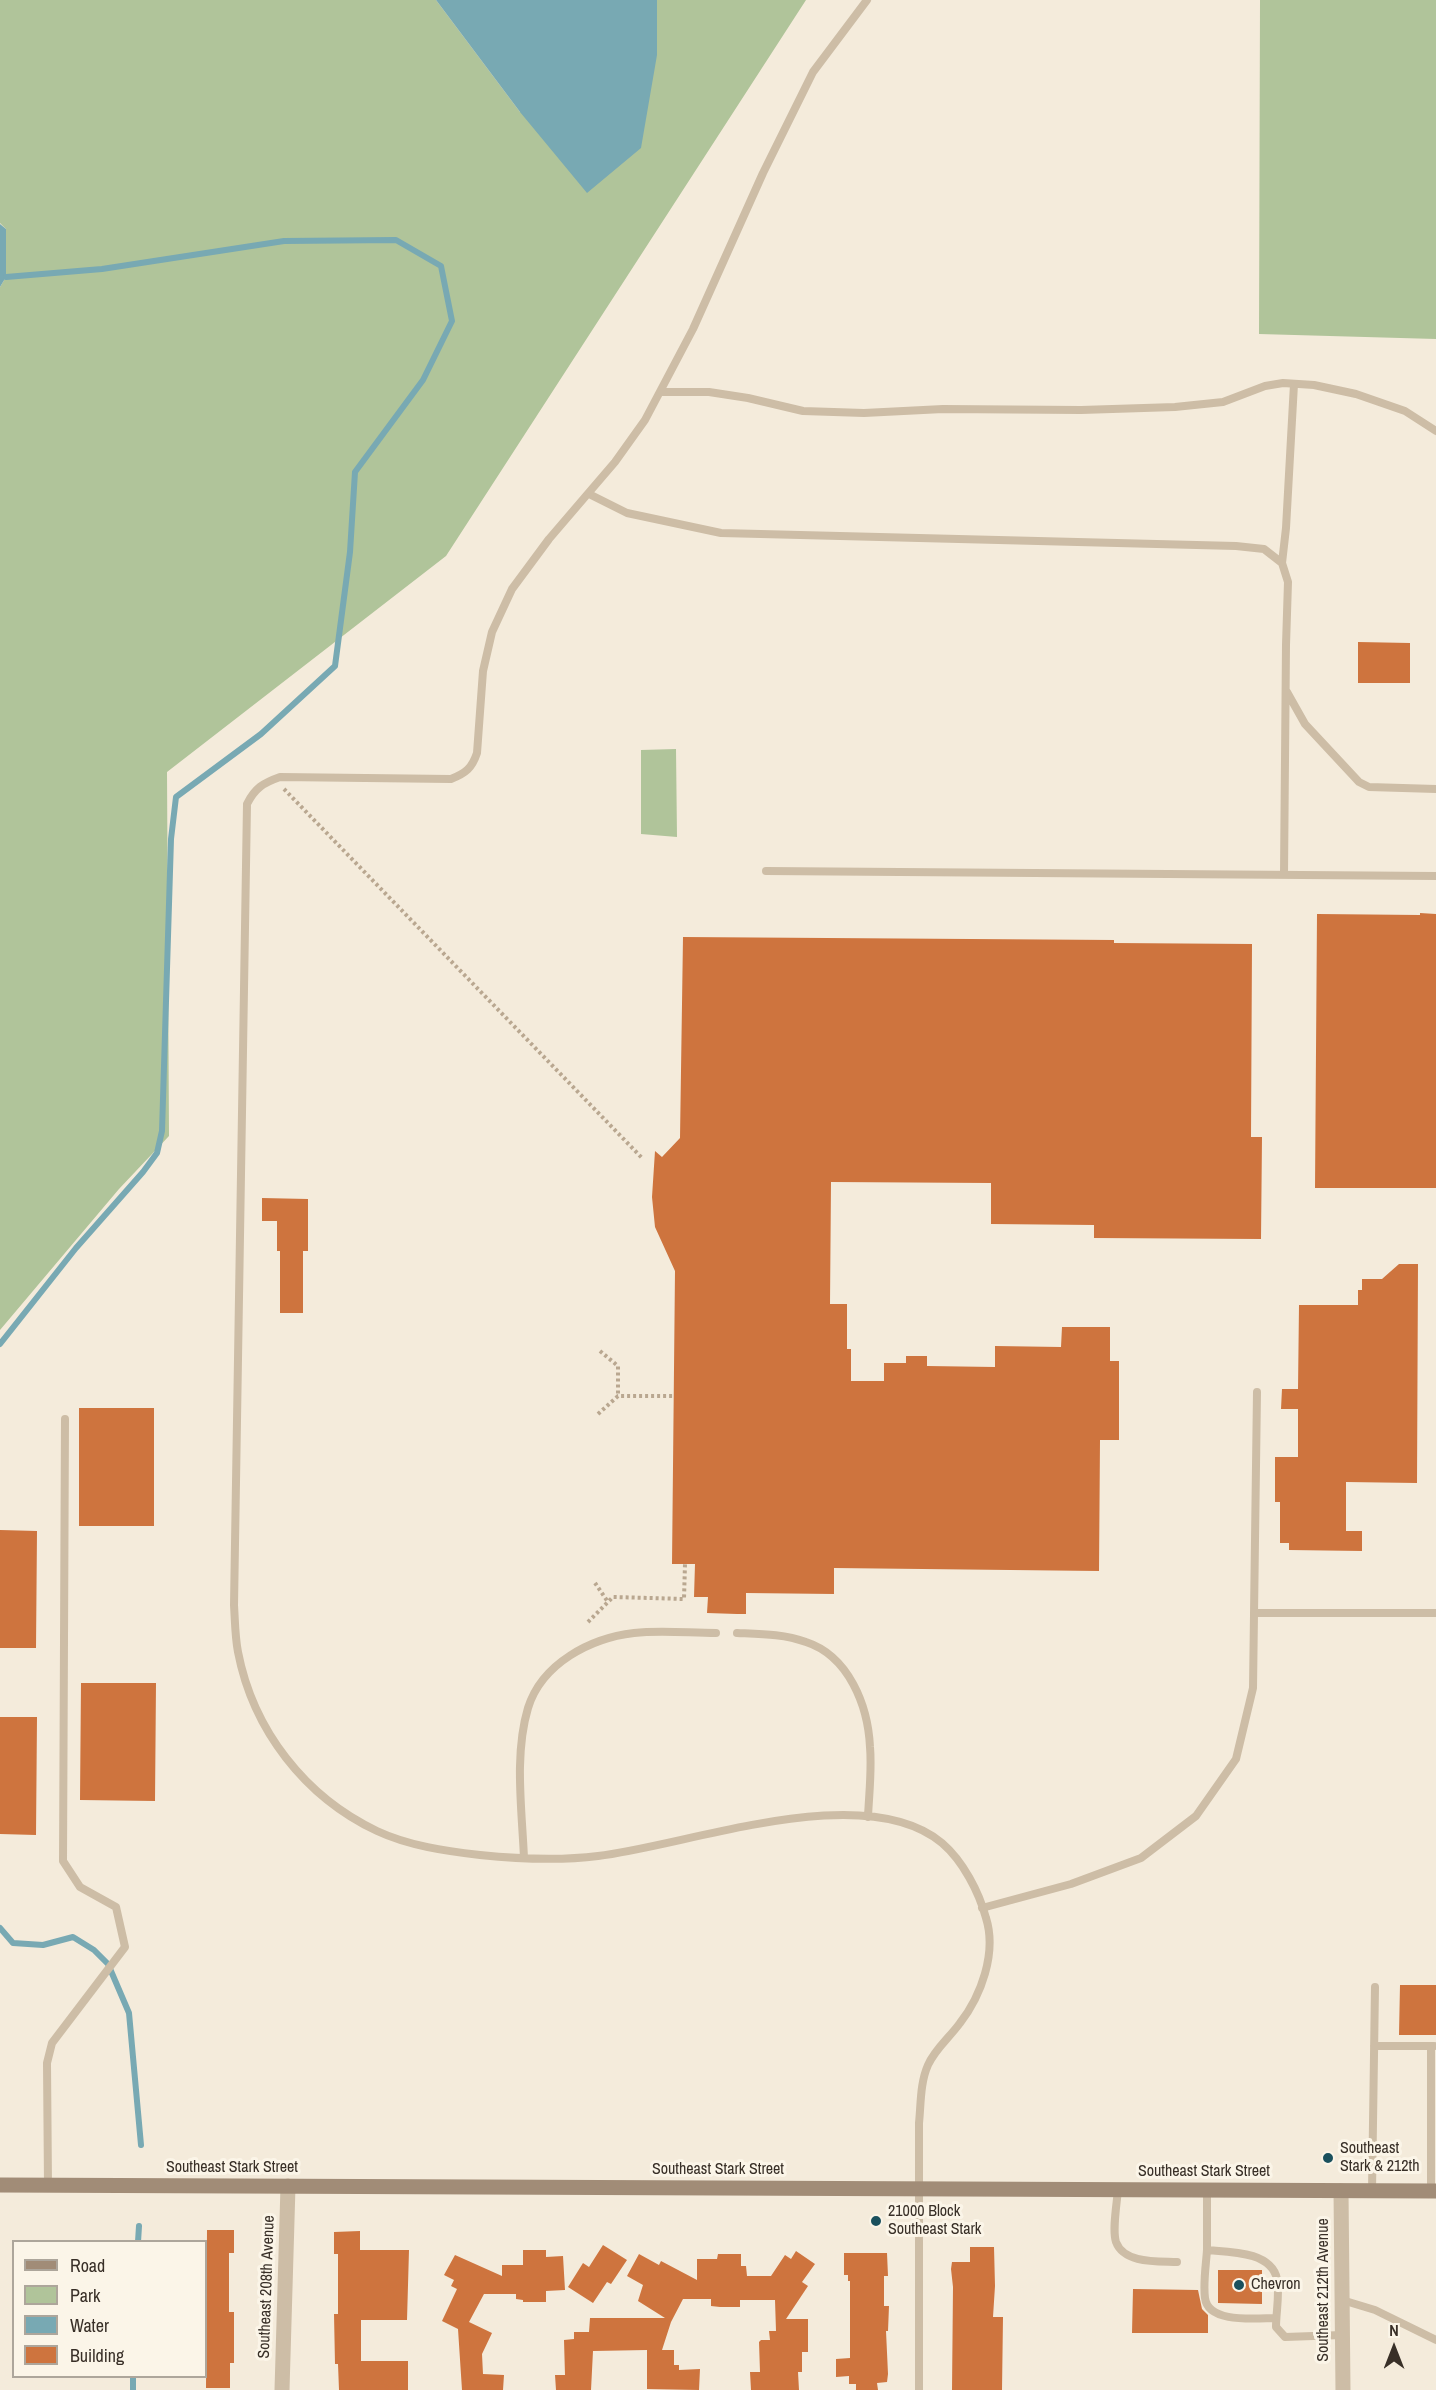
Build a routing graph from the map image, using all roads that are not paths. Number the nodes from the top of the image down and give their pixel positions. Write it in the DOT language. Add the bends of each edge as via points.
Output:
graph roads {
  1 [pos="867,0"];
  2 [pos="1294,384"];
  3 [pos="660,392"];
  4 [pos="1436,431"];
  5 [pos="589,495"];
  6 [pos="1282,562"];
  7 [pos="1286,687"];
  8 [pos="1436,789"];
  9 [pos="766,871"];
  10 [pos="1284,874"];
  11 [pos="1436,876"];
  12 [pos="1257,1392"];
  13 [pos="65,1419"];
  14 [pos="1254,1613"];
  15 [pos="1436,1613"];
  16 [pos="716,1633"];
  17 [pos="738,1633"];
  18 [pos="868,1816"];
  19 [pos="524,1858"];
  20 [pos="982,1908"];
  21 [pos="1375,1988"];
  22 [pos="1374,2046"];
  23 [pos="1433,2046"];
  24 [pos="0,2185"];
  25 [pos="48,2186"];
  26 [pos="288,2186"];
  27 [pos="920,2188"];
  28 [pos="1118,2189"];
  29 [pos="1207,2190"];
  30 [pos="1341,2191"];
  31 [pos="1372,2191"];
  32 [pos="1434,2191"];
  33 [pos="1207,2250"];
  34 [pos="1177,2262"];
  35 [pos="1342,2300"];
  36 [pos="1276,2318"];
  37 [pos="1342,2335"];
  38 [pos="1436,2340"];
  39 [pos="282,2390"];
  40 [pos="919,2390"];
  41 [pos="1343,2390"];
  1 -- 3 [label="lane" via="813,72"];
  2 -- 3 [label="lane" via="1265,386 1223,402 1175,407 864,413 803,411 709,392"];
  2 -- 4 [label="lane" via="1356,394 1405,411"];
  2 -- 6 [label="lane"];
  3 -- 5 [label="lane"];
  5 -- 6 [label="lane" via="627,513 721,533 1236,546 1264,549"];
  5 -- 19 [label="lane" via="549,539 512,589 492,632 483,671 477,753 464,774 451,779 280,777 263,783 252,793 245,818 234,1605 238,1650 248,1690 265,1728 288,1762 342,1812 378,1832 414,1844"];
  6 -- 7 [label="lane" via="1288,582"];
  7 -- 8 [label="lane" via="1305,724 1359,782 1369,787"];
  7 -- 10 [label="lane"];
  9 -- 10 [label="lane"];
  10 -- 11 [label="lane"];
  12 -- 14 [label="lane"];
  13 -- 25 [label="lane" via="63,1862 80,1887 116,1907 125,1947 52,2043 47,2063"];
  14 -- 15 [label="lane"];
  14 -- 20 [label="lane" via="1253,1688 1236,1759 1196,1816 1142,1858 1071,1884"];
  16 -- 19 [label="lane" via="636,1633 611,1637 581,1648 558,1664 542,1682 529,1706 523,1732"];
  17 -- 18 [label="lane" via="778,1635 808,1642 835,1659 853,1682 865,1711 870,1746"];
  18 -- 19 [label="lane" via="824,1815 784,1820 595,1857"];
  18 -- 20 [label="lane" via="916,1829 942,1843 968,1875"];
  20 -- 27 [label="lane" via="987,1920 988,1950 984,1981 965,2016 928,2064 922,2088"];
  21 -- 22 [label="lane"];
  22 -- 23 [label="lane"];
  22 -- 31 [label="lane"];
  23 -- 32 [label="lane"];
  24 -- 25 [label="main road, Southeast Stark Street"];
  25 -- 26 [label="main road, Southeast Stark Street"];
  26 -- 27 [label="main road, Southeast Stark Street"];
  26 -- 39 [label="street, Southeast 208th Avenue"];
  27 -- 28 [label="main road, Southeast Stark Street"];
  27 -- 40 [label="lane"];
  28 -- 29 [label="main road, Southeast Stark Street"];
  28 -- 34 [label="lane" via="1116,2242 1123,2251 1145,2260"];
  29 -- 30 [label="main road, Southeast Stark Street"];
  29 -- 33 [label="lane"];
  30 -- 31 [label="main road, Southeast Stark Street"];
  30 -- 35 [label="street, Southeast 212th Avenue"];
  31 -- 32 [label="main road, Southeast Stark Street"];
  33 -- 36 [label="lane" via="1260,2258 1273,2269 1277,2279"];
  33 -- 36 [label="lane" via="1205,2300 1210,2310 1224,2317"];
  35 -- 37 [label="street, Southeast 212th Avenue"];
  35 -- 38 [label="lane" via="1375,2310"];
  36 -- 37 [label="lane" via="1276,2327 1286,2337"];
  37 -- 41 [label="street, Southeast 212th Avenue"];
}
